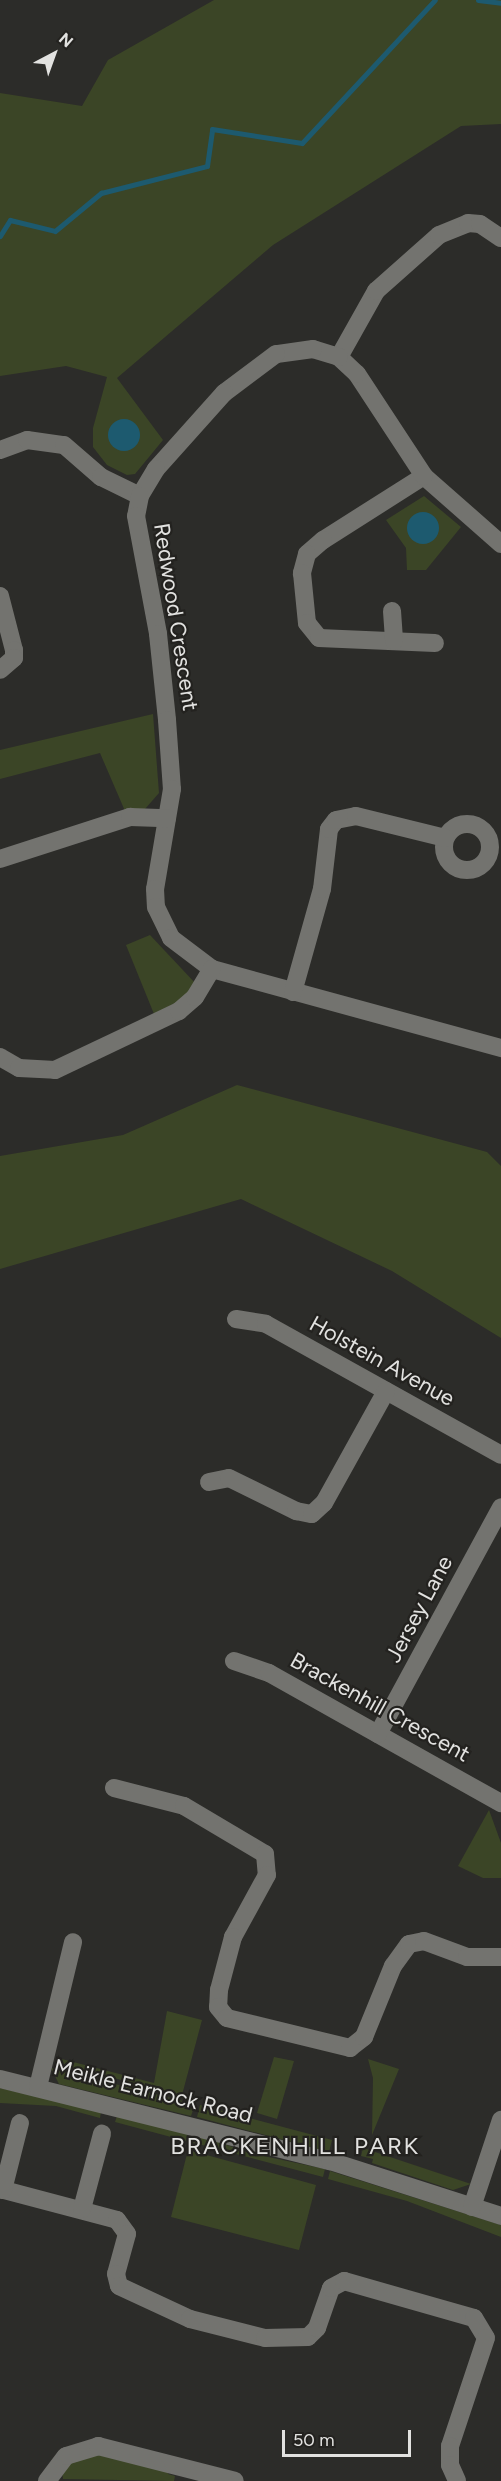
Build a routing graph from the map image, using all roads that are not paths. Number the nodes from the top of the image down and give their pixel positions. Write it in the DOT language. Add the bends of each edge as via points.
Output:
graph roads {
  1 [pos="501,238"];
  2 [pos="339,357"];
  3 [pos="0,450"];
  4 [pos="424,476"];
  5 [pos="140,496"];
  6 [pos="501,544"];
  7 [pos="0,596"];
  8 [pos="392,610"];
  9 [pos="394,640"];
  10 [pos="435,643"];
  11 [pos="0,670"];
  12 [pos="168,818"];
  13 [pos="446,838"];
  14 [pos="0,860"];
  15 [pos="212,969"];
  16 [pos="293,992"];
  17 [pos="501,1048"];
  18 [pos="0,1056"];
  19 [pos="236,1319"];
  20 [pos="386,1391"];
  21 [pos="501,1455"];
  22 [pos="209,1482"];
  23 [pos="501,1507"];
  24 [pos="234,1660"];
  25 [pos="378,1734"];
  26 [pos="114,1788"];
  27 [pos="501,1803"];
  28 [pos="73,1942"];
  29 [pos="501,1957"];
  30 [pos="0,2079"];
  31 [pos="38,2087"];
  32 [pos="501,2120"];
  33 [pos="20,2123"];
  34 [pos="102,2134"];
  35 [pos="1,2189"];
  36 [pos="472,2206"];
  37 [pos="82,2209"];
  38 [pos="501,2216"];
  39 [pos="50,2480"];
  40 [pos="235,2481"];
  41 [pos="457,2481"];
  1 -- 2 [label="street" via="480,224 468,224 439,235 376,291"];
  2 -- 4 [label="street" via="388,415"];
  2 -- 5 [label="street, Redwood Crescent" via="313,349 289,350 265,361 191,427"];
  3 -- 5 [label="street" via="27,440 64,445 101,477"];
  4 -- 6 [label="street"];
  4 -- 9 [label="street" via="323,540 308,554 303,566 307,623 319,638"];
  5 -- 12 [label="street, Redwood Crescent" via="138,532 159,634 167,720 172,789"];
  7 -- 11 [label="street" via="14,650 14,658"];
  8 -- 9 [label="street"];
  9 -- 10 [label="street"];
  12 -- 14 [label="street" via="130,817"];
  12 -- 15 [label="street, Redwood Crescent" via="156,907 182,951"];
  13 -- 16 [label="street" via="357,816 336,820 329,829 322,889"];
  15 -- 16 [label="street, Redwood Crescent"];
  15 -- 18 [label="street" via="195,997 178,1011 56,1070 20,1068"];
  16 -- 17 [label="street, Redwood Crescent"];
  19 -- 20 [label="street, Holstein Avenue" via="266,1324"];
  20 -- 21 [label="street, Holstein Avenue"];
  20 -- 22 [label="street" via="324,1503 312,1514 296,1511 229,1478"];
  23 -- 25 [label="street, Jersey Lane"];
  24 -- 25 [label="street, Brackenhill Crescent" via="269,1673"];
  25 -- 27 [label="street, Brackenhill Crescent"];
  26 -- 29 [label="street" via="184,1806 265,1854 267,1875 233,1937 219,1990 218,2007 227,2018 350,2048 364,2037 393,1966 409,1944 424,1941 467,1957"];
  28 -- 31 [label="street"];
  30 -- 31 [label="street, Meikle Earnock Road"];
  31 -- 36 [label="street, Meikle Earnock Road" via="330,2161"];
  32 -- 36 [label="street"];
  33 -- 35 [label="street"];
  34 -- 37 [label="street"];
  35 -- 37 [label="street"];
  36 -- 38 [label="street, Meikle Earnock Road"];
  37 -- 41 [label="street" via="111,2217 125,2229 116,2274 119,2286 190,2319 265,2338 308,2337 317,2328 327,2294 344,2281 474,2318 486,2338 450,2446 450,2465"];
  39 -- 40 [label="street" via="70,2453 98,2446"];
}
